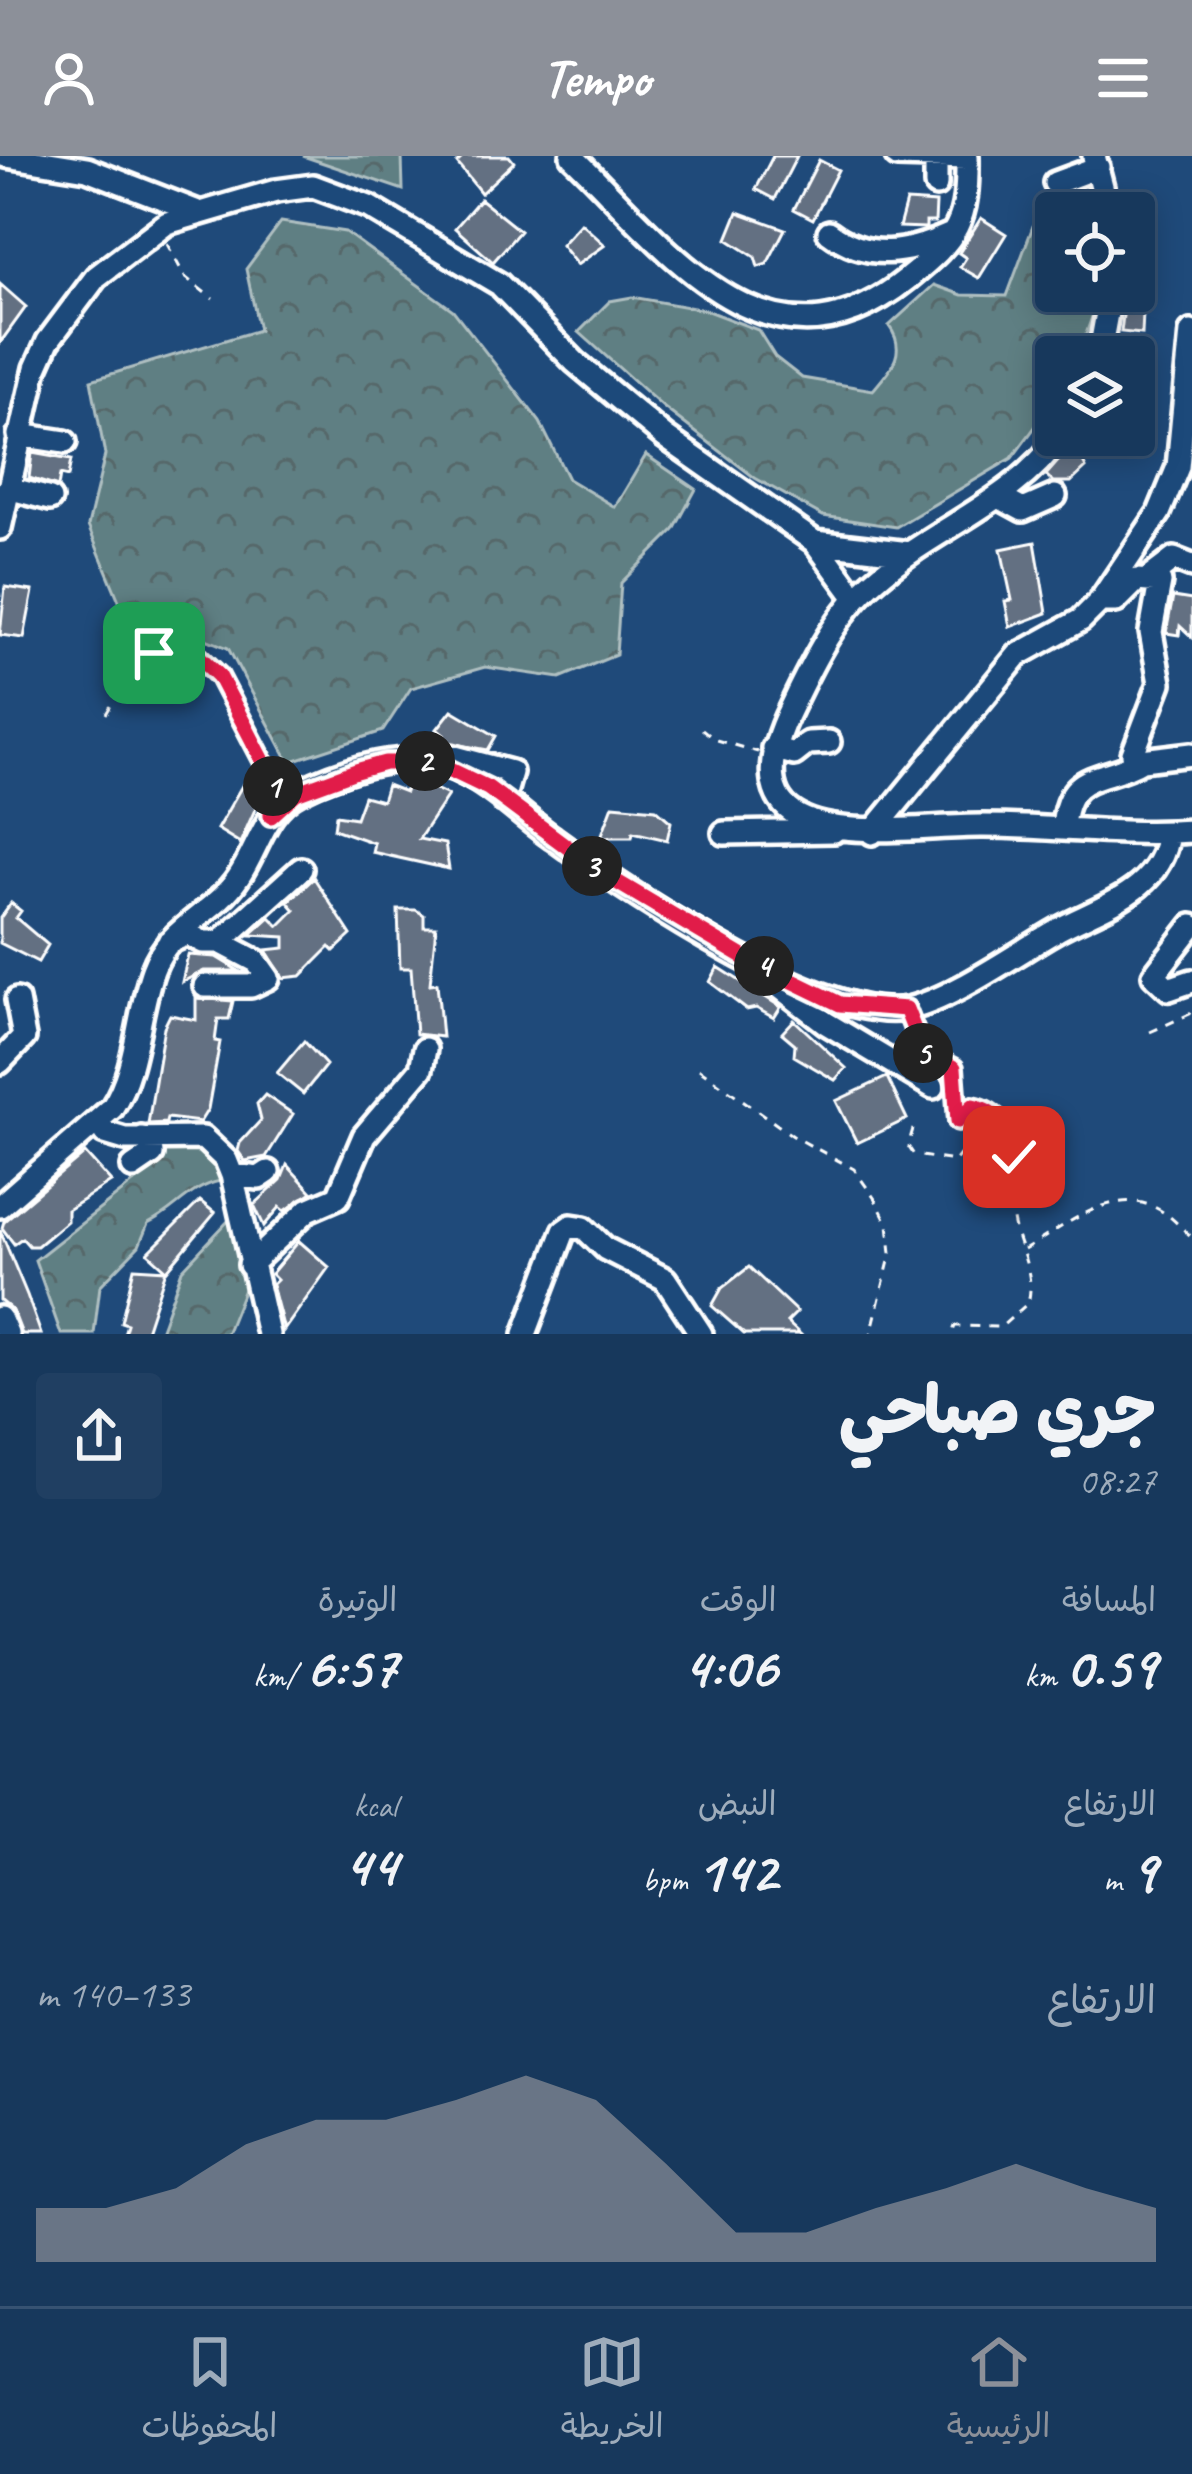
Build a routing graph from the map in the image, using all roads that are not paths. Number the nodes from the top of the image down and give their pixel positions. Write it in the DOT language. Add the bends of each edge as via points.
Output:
graph roads {
  1 [pos="6,156"];
  2 [pos="572,156"];
  3 [pos="897,156"];
  4 [pos="967,157"];
  5 [pos="936,158"];
  6 [pos="1096,161"];
  7 [pos="1055,184"];
  8 [pos="936,185"];
  9 [pos="1104,192"];
  10 [pos="190,214"];
  11 [pos="960,229"];
  12 [pos="829,232"];
  13 [pos="1191,332"];
  14 [pos="19,435"];
  15 [pos="65,442"];
  16 [pos="1044,456"];
  17 [pos="8,488"];
  18 [pos="999,496"];
  19 [pos="1055,496"];
  20 [pos="50,499"];
  21 [pos="0,528"];
  22 [pos="815,542"];
  23 [pos="909,553"];
  24 [pos="1192,566"];
  25 [pos="1149,578"];
  26 [pos="856,598"];
  27 [pos="1100,601"];
  28 [pos="829,742"];
  29 [pos="771,754"];
  30 [pos="1192,754"];
  31 [pos="450,756"];
  32 [pos="1142,760"];
  33 [pos="503,800"];
  34 [pos="1064,827"];
  35 [pos="834,830"];
  36 [pos="724,832"];
  37 [pos="1192,832"];
  38 [pos="872,833"];
  39 [pos="1168,833"];
  40 [pos="301,869"];
  41 [pos="1192,926"];
  42 [pos="168,942"];
  43 [pos="220,942"];
  44 [pos="745,958"];
  45 [pos="1192,981"];
  46 [pos="205,986"];
  47 [pos="17,1000"];
  48 [pos="425,1049"];
  49 [pos="0,1062"];
  50 [pos="933,1087"];
  51 [pos="99,1123"];
  52 [pos="142,1138"];
  53 [pos="133,1167"];
  54 [pos="268,1172"];
  55 [pos="232,1175"];
  56 [pos="0,1206"];
  57 [pos="250,1264"];
  58 [pos="0,1318"];
  59 [pos="7,1334"];
  60 [pos="268,1334"];
  61 [pos="525,1334"];
  62 [pos="701,1334"];
  1 -- 10 [label="street" via="87,170"];
  2 -- 11 [label="street" via="695,279 775,316 871,302"];
  3 -- 5 [label="street"];
  4 -- 5 [label="street"];
  4 -- 11 [label="street"];
  5 -- 8 [label="street"];
  6 -- 7 [label="street"];
  6 -- 9 [label="street"];
  10 -- 14 [label="street" via="121,254 65,315 36,368"];
  10 -- 22 [label="street" via="313,186 402,224 499,284 630,408"];
  11 -- 12 [label="street" via="884,254"];
  13 -- 27 [label="street" via="1178,466 1159,513"];
  14 -- 15 [label="street"];
  14 -- 17 [label="street"];
  16 -- 18 [label="street"];
  17 -- 20 [label="street"];
  17 -- 21 [label="street"];
  18 -- 19 [label="street" via="1023,510"];
  18 -- 23 [label="street"];
  22 -- 23 [label="street"];
  22 -- 26 [label="street"];
  23 -- 26 [label="street"];
  24 -- 25 [label="street" via="1174,559"];
  25 -- 27 [label="street" via="1116,601"];
  25 -- 32 [label="street" via="1160,582 1151,632 1160,683 1132,754"];
  26 -- 29 [label="street" via="829,635"];
  27 -- 38 [label="street" via="1018,655"];
  28 -- 29 [label="street"];
  29 -- 35 [label="street" via="782,796"];
  30 -- 32 [label="street"];
  31 -- 33 [label="street" via="511,772"];
  32 -- 34 [label="street" via="1085,778 1064,809"];
  33 -- 42 [label="street" via="447,766 406,761 309,788 271,816 223,897"];
  33 -- 44 [label="street" via="605,875"];
  34 -- 38 [label="street"];
  34 -- 39 [label="street"];
  35 -- 36 [label="street"];
  35 -- 38 [label="street"];
  37 -- 39 [label="street"];
  39 -- 44 [label="street" via="1161,863 1128,896 906,1009 840,1004"];
  40 -- 43 [label="street"];
  41 -- 45 [label="street" via="1154,975 1169,989"];
  42 -- 43 [label="street" via="188,934"];
  42 -- 51 [label="street" via="153,969 123,1087"];
  43 -- 46 [label="street" via="256,961 268,978"];
  44 -- 50 [label="street" via="826,1023"];
  47 -- 49 [label="street" via="24,1037"];
  48 -- 57 [label="street" via="421,1069 364,1136 338,1197 308,1210"];
  51 -- 52 [label="street" via="114,1137"];
  51 -- 56 [label="street"];
  52 -- 53 [label="street" via="152,1154"];
  52 -- 55 [label="street" via="203,1138"];
  54 -- 55 [label="street"];
  55 -- 57 [label="street"];
  57 -- 60 [label="street"];
  58 -- 59 [label="street"];
  61 -- 62 [label="street" via="571,1226 665,1279"];
}
